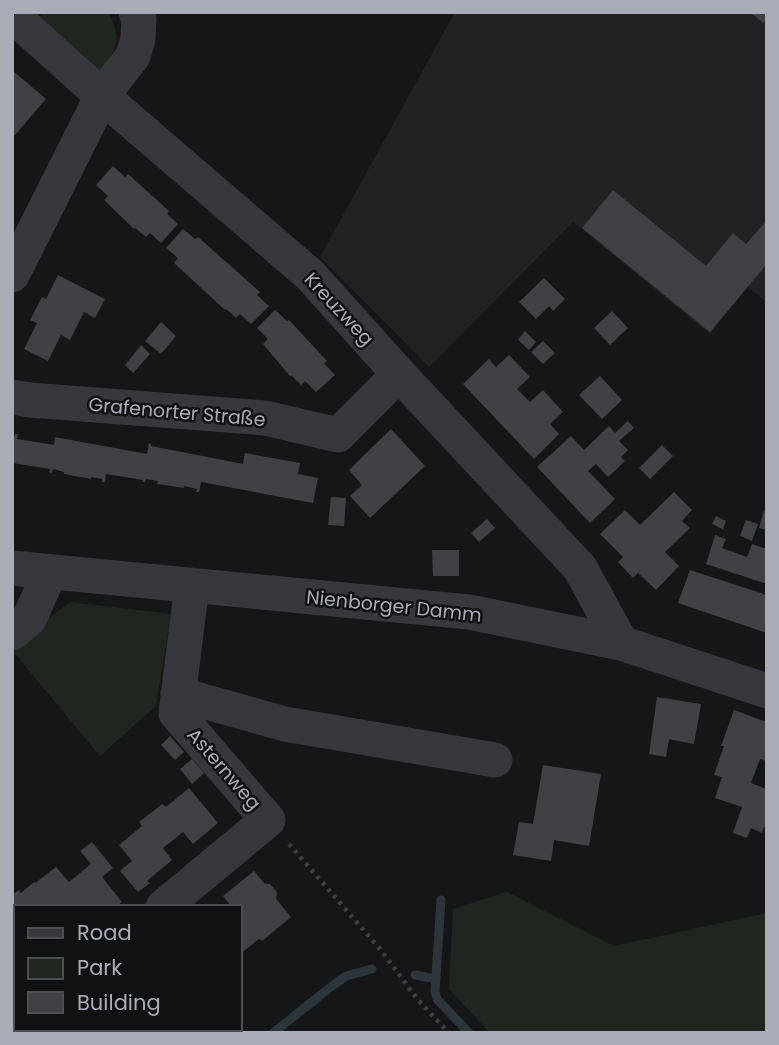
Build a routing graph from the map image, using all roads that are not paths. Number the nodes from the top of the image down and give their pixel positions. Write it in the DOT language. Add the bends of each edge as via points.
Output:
graph roads {
  1 [pos="136,12"];
  2 [pos="14,14"];
  3 [pos="102,96"];
  4 [pos="12,275"];
  5 [pos="399,374"];
  6 [pos="12,397"];
  7 [pos="12,568"];
  8 [pos="50,572"];
  9 [pos="191,585"];
  10 [pos="12,633"];
  11 [pos="621,643"];
  12 [pos="766,688"];
  13 [pos="178,694"];
  14 [pos="495,760"];
  15 [pos="165,905"];
  1 -- 3 [label="street" via="138,39 133,56"];
  2 -- 3 [label="street, Kreuzweg"];
  3 -- 4 [label="street"];
  3 -- 5 [label="street, Kreuzweg" via="310,275"];
  5 -- 6 [label="street, Grafenorter Straße" via="338,435 265,418"];
  5 -- 11 [label="street, Kreuzweg" via="580,568"];
  7 -- 8 [label="street, Nienborger Damm"];
  8 -- 9 [label="street, Nienborger Damm"];
  8 -- 10 [label="street" via="29,619"];
  9 -- 11 [label="street, Nienborger Damm" via="470,612"];
  9 -- 13 [label="street, Asternweg"];
  11 -- 12 [label="street, Nienborger Damm"];
  13 -- 14 [label="street" via="285,724"];
  13 -- 15 [label="street, Asternweg" via="176,713 268,820"];
}
